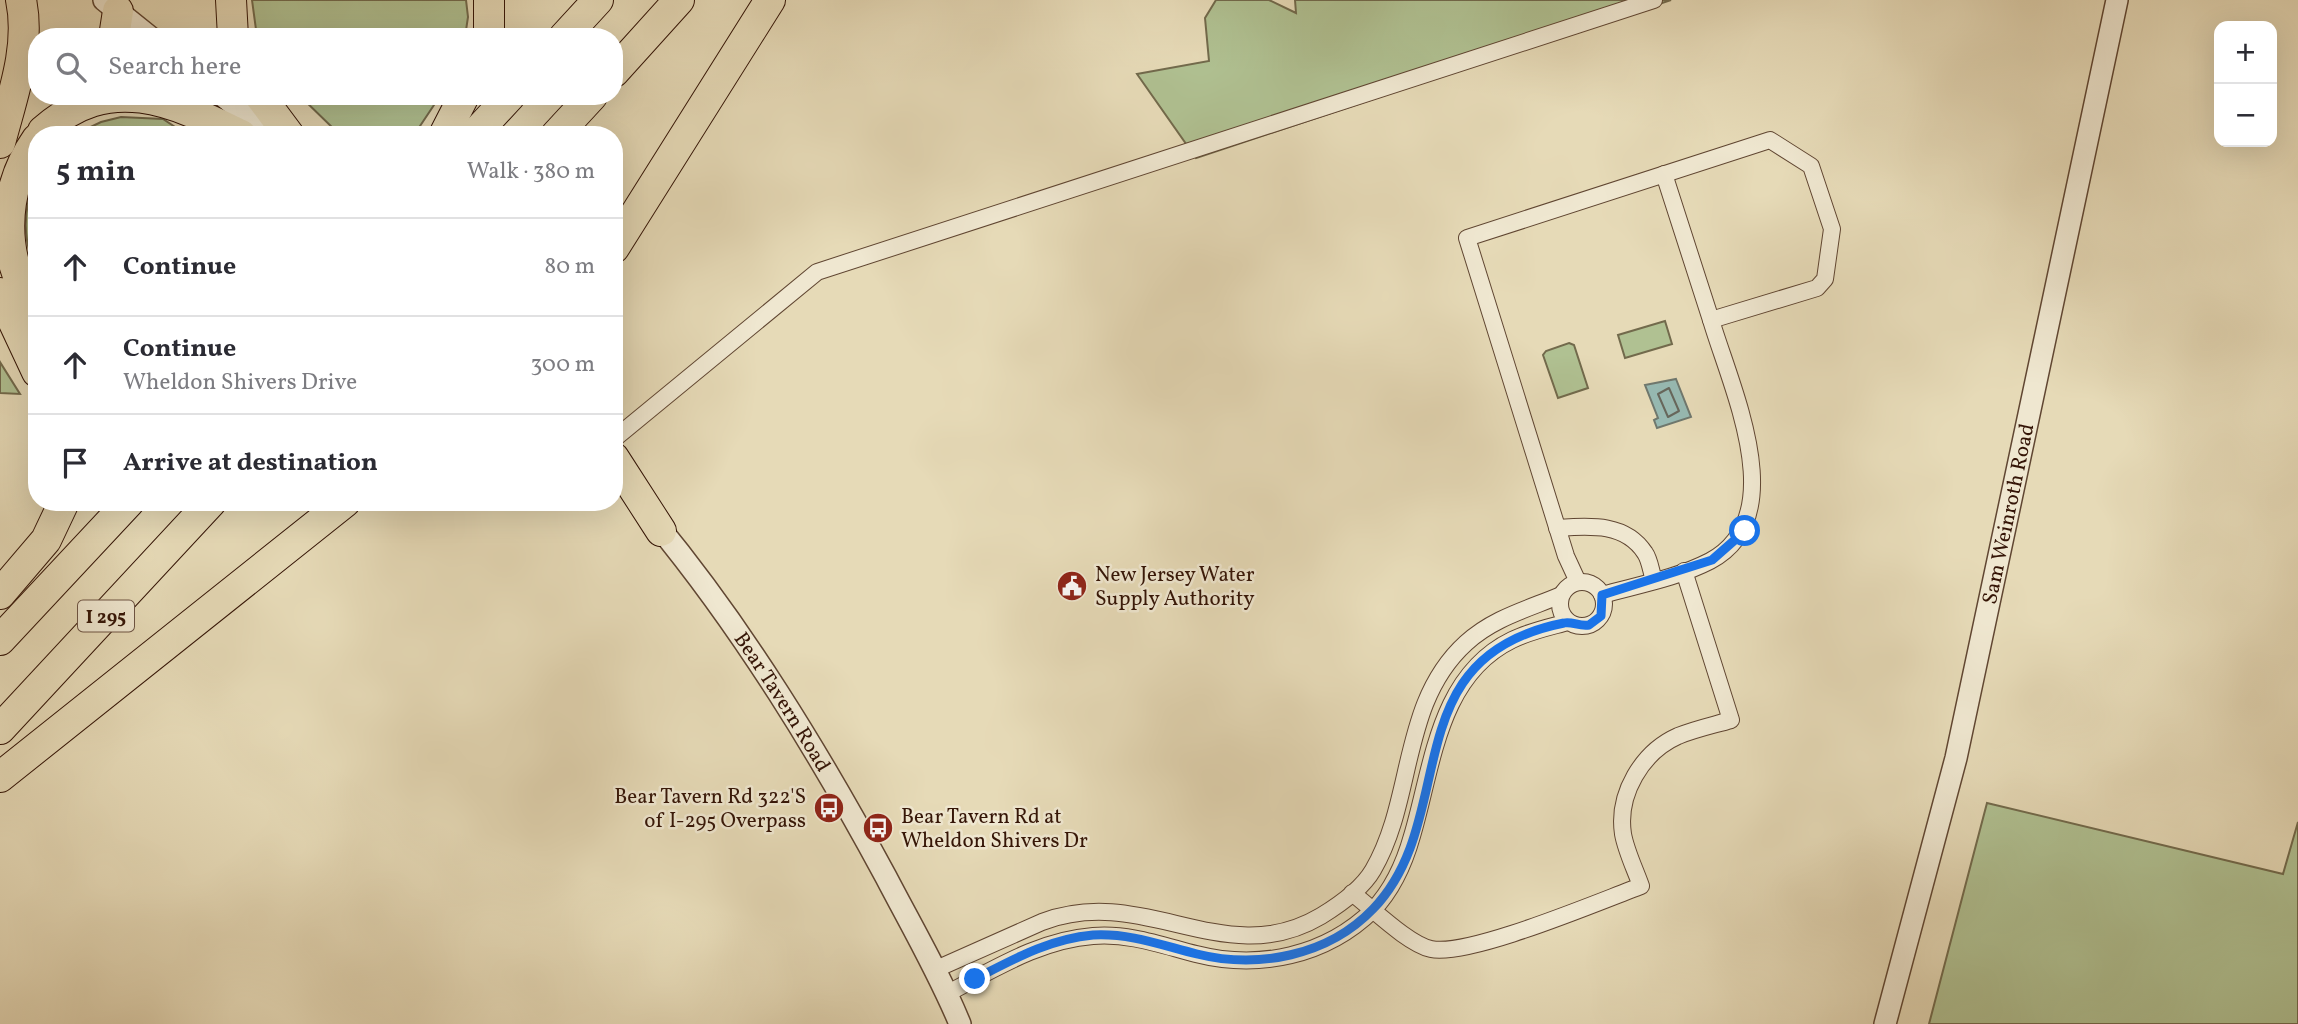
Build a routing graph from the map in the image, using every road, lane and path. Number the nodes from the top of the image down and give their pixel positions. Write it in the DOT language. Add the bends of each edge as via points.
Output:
graph roads {
  1 [pos="21,0"];
  2 [pos="231,0"];
  3 [pos="489,0"];
  4 [pos="598,0"];
  5 [pos="679,0"];
  6 [pos="770,0"];
  7 [pos="1654,0"];
  8 [pos="2117,0"];
  9 [pos="112,16"];
  10 [pos="134,28"];
  11 [pos="233,28"];
  12 [pos="489,28"];
  13 [pos="573,28"];
  14 [pos="623,62"];
  15 [pos="64,105"];
  16 [pos="84,105"];
  17 [pos="177,105"];
  18 [pos="234,105"];
  19 [pos="267,105"];
  20 [pos="459,105"];
  21 [pos="502,105"];
  22 [pos="584,105"];
  23 [pos="47,126"];
  24 [pos="50,126"];
  25 [pos="222,126"];
  26 [pos="260,126"];
  27 [pos="282,126"];
  28 [pos="449,126"];
  29 [pos="482,126"];
  30 [pos="564,126"];
  31 [pos="0,143"];
  32 [pos="28,154"];
  33 [pos="1664,174"];
  34 [pos="623,234"];
  35 [pos="0,293"];
  36 [pos="28,300"];
  37 [pos="1711,320"];
  38 [pos="28,353"];
  39 [pos="623,432"];
  40 [pos="623,472"];
  41 [pos="623,485"];
  42 [pos="623,503"];
  43 [pos="60,511"];
  44 [pos="121,511"];
  45 [pos="203,511"];
  46 [pos="334,511"];
  47 [pos="1557,528"];
  48 [pos="661,531"];
  49 [pos="1684,571"];
  50 [pos="1654,580"];
  51 [pos="1578,582"];
  52 [pos="0,594"];
  53 [pos="1561,595"];
  54 [pos="1602,595"];
  55 [pos="1568,622"];
  56 [pos="0,640"];
  57 [pos="0,729"];
  58 [pos="0,777"];
  59 [pos="1352,893"];
  60 [pos="1373,909"];
  61 [pos="934,970"];
  62 [pos="946,994"];
  63 [pos="960,1024"];
  64 [pos="1885,1024"];
  1 -- 31 [label="highway" via="22,51"];
  2 -- 11 [label="highway"];
  3 -- 12 [label="highway"];
  4 -- 13 [label="highway"];
  5 -- 14 [label="highway"];
  6 -- 34 [label="highway"];
  7 -- 39 [label="street" via="817,272"];
  8 -- 64 [label="street, Sam Weinroth Road" via="1956,758"];
  9 -- 10 [label="street"];
  15 -- 23 [label="highway"];
  16 -- 24 [label="highway" via="69,110"];
  17 -- 25 [label="highway"];
  18 -- 26 [label="street"];
  19 -- 27 [label="highway"];
  20 -- 28 [label="highway"];
  21 -- 29 [label="highway"];
  22 -- 30 [label="highway"];
  32 -- 36 [label="highway" via="11,180 3,218 9,266"];
  33 -- 37 [label="street"];
  33 -- 37 [label="street" via="1770,141 1811,166 1832,229 1825,279 1817,288"];
  33 -- 47 [label="street" via="1467,238"];
  35 -- 38 [label="highway"];
  37 -- 49 [label="street" via="1752,461 1754,493 1745,531 1712,560"];
  40 -- 48 [label="highway"];
  41 -- 48 [label="street, Bear Tavern Road"];
  42 -- 48 [label="highway"];
  43 -- 52 [label="highway" via="46,540"];
  44 -- 56 [label="highway, I 295"];
  45 -- 57 [label="highway, I 295"];
  46 -- 58 [label="highway"];
  47 -- 50 [label="street" via="1592,526 1621,531 1645,553"];
  47 -- 51 [label="street"];
  48 -- 61 [label="street, Bear Tavern Road" via="757,662 814,751"];
  49 -- 50 [label="street"];
  49 -- 60 [label="street" via="1731,720 1666,742 1646,758 1631,781 1623,805 1623,834 1641,886 1462,947 1431,949"];
  50 -- 54 [label="street"];
  51 -- 53 [label="street"];
  51 -- 54 [label="street" via="1592,584"];
  53 -- 55 [label="street" via="1560,610"];
  53 -- 59 [label="street" via="1491,625 1447,662 1420,710 1384,846 1372,872"];
  54 -- 55 [label="street" via="1604,610 1596,622 1582,627"];
  55 -- 60 [label="street" via="1512,640 1493,652 1457,693 1443,719 1408,850"];
  59 -- 60 [label="street"];
  59 -- 61 [label="street" via="1301,926 1256,937 1221,934 1121,911 1059,915"];
  60 -- 62 [label="street" via="1311,950 1261,961 1198,954 1129,936 1065,939 1017,957"];
  61 -- 62 [label="street, Bear Tavern Road"];
  62 -- 63 [label="street, Bear Tavern Road"];
}
